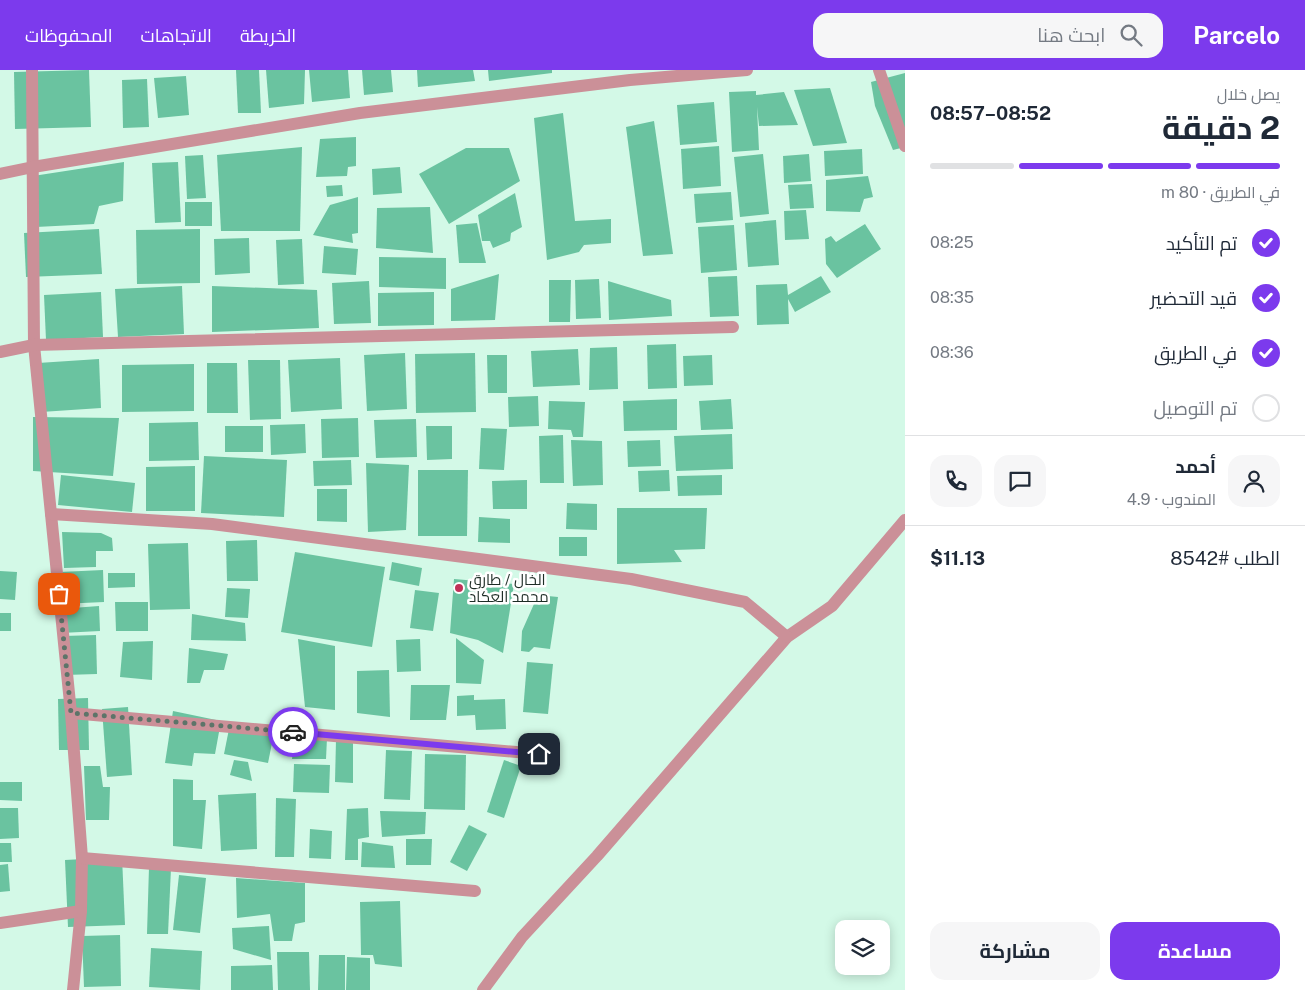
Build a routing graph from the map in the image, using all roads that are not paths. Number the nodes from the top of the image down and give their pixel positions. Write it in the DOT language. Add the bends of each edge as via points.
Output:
graph roads {
  1 [pos="32,70"];
  2 [pos="747,70"];
  3 [pos="879,70"];
  4 [pos="629,75"];
  5 [pos="905,146"];
  6 [pos="32,167"];
  7 [pos="0,174"];
  8 [pos="734,327"];
  9 [pos="34,346"];
  10 [pos="0,352"];
  11 [pos="51,514"];
  12 [pos="905,520"];
  13 [pos="787,637"];
  14 [pos="71,713"];
  15 [pos="539,754"];
  16 [pos="82,858"];
  17 [pos="475,891"];
  18 [pos="81,911"];
  19 [pos="0,922"];
  20 [pos="73,990"];
  21 [pos="483,990"];
  1 -- 6 [label="street"];
  2 -- 4 [label="street"];
  3 -- 5 [label="street"];
  4 -- 6 [label="street" via="360,113"];
  6 -- 7 [label="street"];
  6 -- 9 [label="street"];
  8 -- 9 [label="street"];
  9 -- 10 [label="street"];
  9 -- 11 [label="street"];
  11 -- 13 [label="street" via="212,524 631,579 745,602"];
  11 -- 14 [label="street"];
  12 -- 13 [label="street" via="832,606"];
  13 -- 21 [label="street" via="597,856 522,936"];
  14 -- 15 [label="street"];
  14 -- 16 [label="street"];
  16 -- 17 [label="street"];
  16 -- 18 [label="street"];
  18 -- 19 [label="street"];
  18 -- 20 [label="street"];
}
